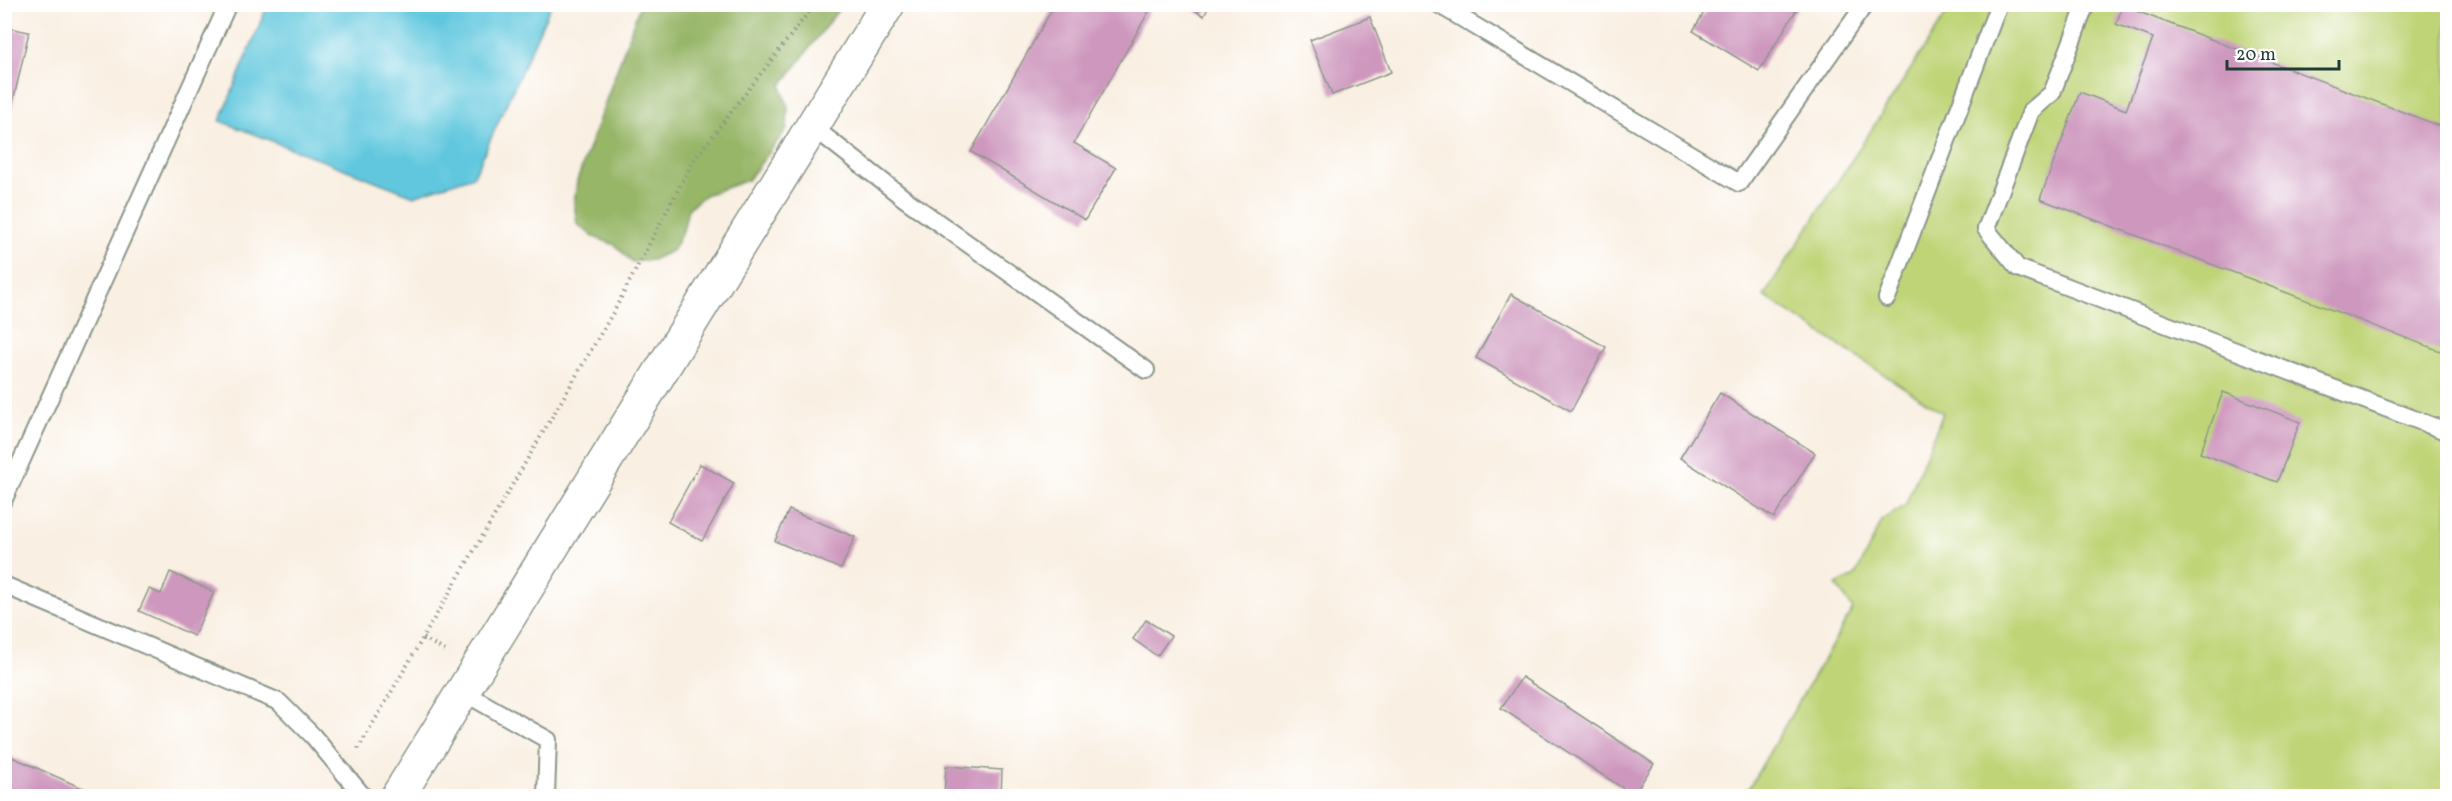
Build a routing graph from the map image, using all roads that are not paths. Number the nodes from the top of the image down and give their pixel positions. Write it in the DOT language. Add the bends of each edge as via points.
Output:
graph roads {
  1 [pos="228,4"];
  2 [pos="888,4"];
  3 [pos="1438,4"];
  4 [pos="1865,4"];
  5 [pos="1999,4"];
  6 [pos="2086,4"];
  7 [pos="813,127"];
  8 [pos="1887,298"];
  9 [pos="1146,370"];
  10 [pos="2448,432"];
  11 [pos="4,499"];
  12 [pos="4,585"];
  13 [pos="463,692"];
  14 [pos="363,796"];
  15 [pos="398,796"];
  16 [pos="546,796"];
  1 -- 11 [label="lane"];
  2 -- 7 [label="street"];
  3 -- 4 [label="lane" via="1739,183"];
  5 -- 8 [label="lane"];
  6 -- 10 [label="lane" via="2052,93 2031,111 1986,229 2018,268"];
  7 -- 9 [label="lane" via="905,200"];
  7 -- 13 [label="street"];
  12 -- 14 [label="lane" via="279,702"];
  13 -- 15 [label="street"];
  13 -- 16 [label="lane" via="548,740"];
}
